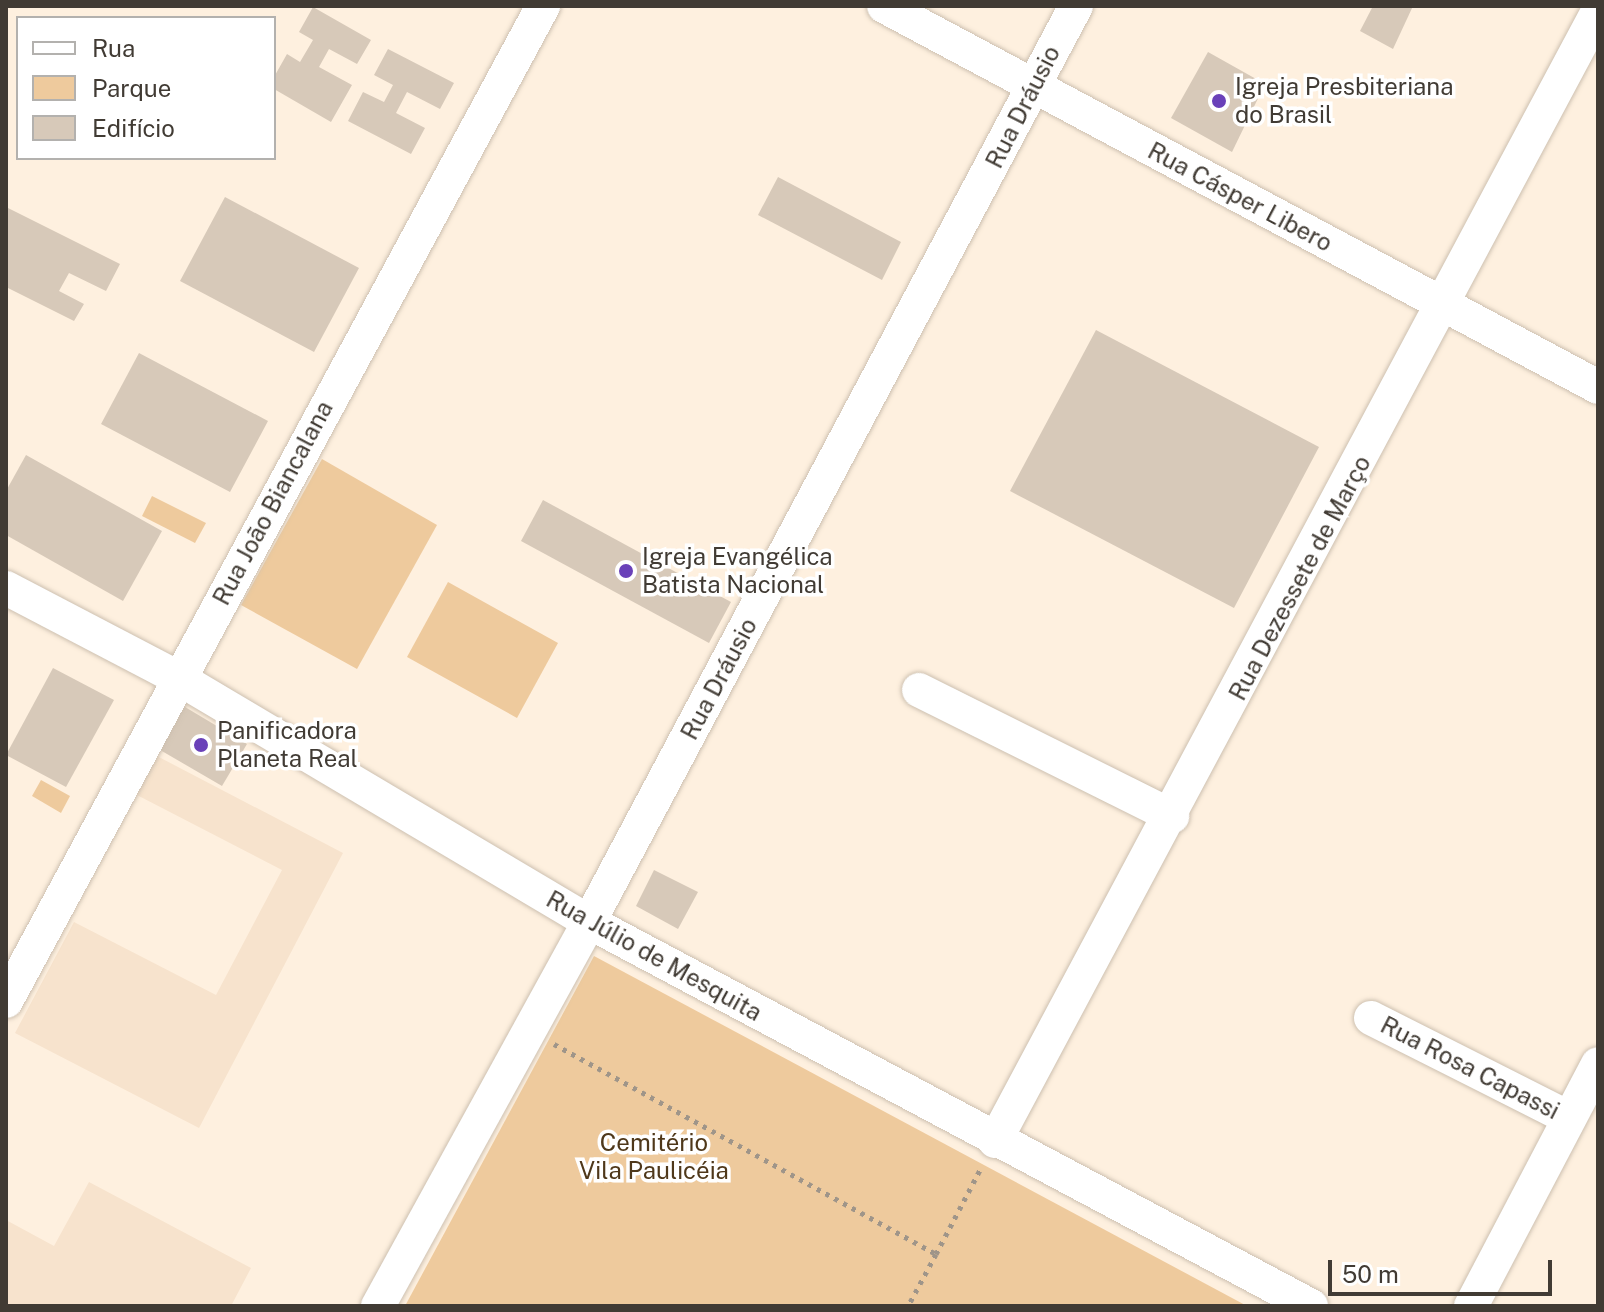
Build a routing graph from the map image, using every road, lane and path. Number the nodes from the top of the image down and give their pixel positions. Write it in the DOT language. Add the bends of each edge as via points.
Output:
graph roads {
  1 [pos="543,6"];
  2 [pos="884,6"];
  3 [pos="1076,6"];
  4 [pos="1595,24"];
  5 [pos="1031,86"];
  6 [pos="1445,306"];
  7 [pos="1598,387"];
  8 [pos="6,588"];
  9 [pos="180,679"];
  10 [pos="919,690"];
  11 [pos="1172,816"];
  12 [pos="589,922"];
  13 [pos="15,963"];
  14 [pos="6,1001"];
  15 [pos="1371,1018"];
  16 [pos="528,1030"];
  17 [pos="1598,1064"];
  18 [pos="1569,1118"];
  19 [pos="995,1141"];
  20 [pos="936,1254"];
  21 [pos="378,1306"];
  22 [pos="908,1306"];
  23 [pos="1311,1306"];
  24 [pos="1471,1306"];
  1 -- 9 [label="street, Rua João Biancalana"];
  2 -- 5 [label="street, Rua Cásper Libero"];
  3 -- 5 [label="street, Rua Dráusio"];
  4 -- 6 [label="street, Rua Dezessete de Março"];
  5 -- 6 [label="street, Rua Cásper Libero"];
  5 -- 12 [label="street, Rua Dráusio"];
  6 -- 7 [label="street, Rua Cásper Libero"];
  6 -- 11 [label="street, Rua Dezessete de Março"];
  8 -- 9 [label="street, Rua Júlio de Mesquita"];
  9 -- 12 [label="street, Rua Júlio de Mesquita"];
  9 -- 13 [label="street, Rua João Biancalana"];
  10 -- 11 [label="street"];
  11 -- 19 [label="street, Rua Dezessete de Março"];
  12 -- 16 [label="street, Rua Dráusio"];
  12 -- 19 [label="street, Rua Júlio de Mesquita"];
  13 -- 14 [label="street, Rua João Biancalana"];
  15 -- 18 [label="street, Rua Rosa Capassi"];
  16 -- 20 [label="path"];
  16 -- 21 [label="street, Rua Dráusio"];
  17 -- 18 [label="street"];
  18 -- 24 [label="street"];
  19 -- 20 [label="path"];
  19 -- 23 [label="street, Rua Júlio de Mesquita"];
  20 -- 22 [label="path"];
}
